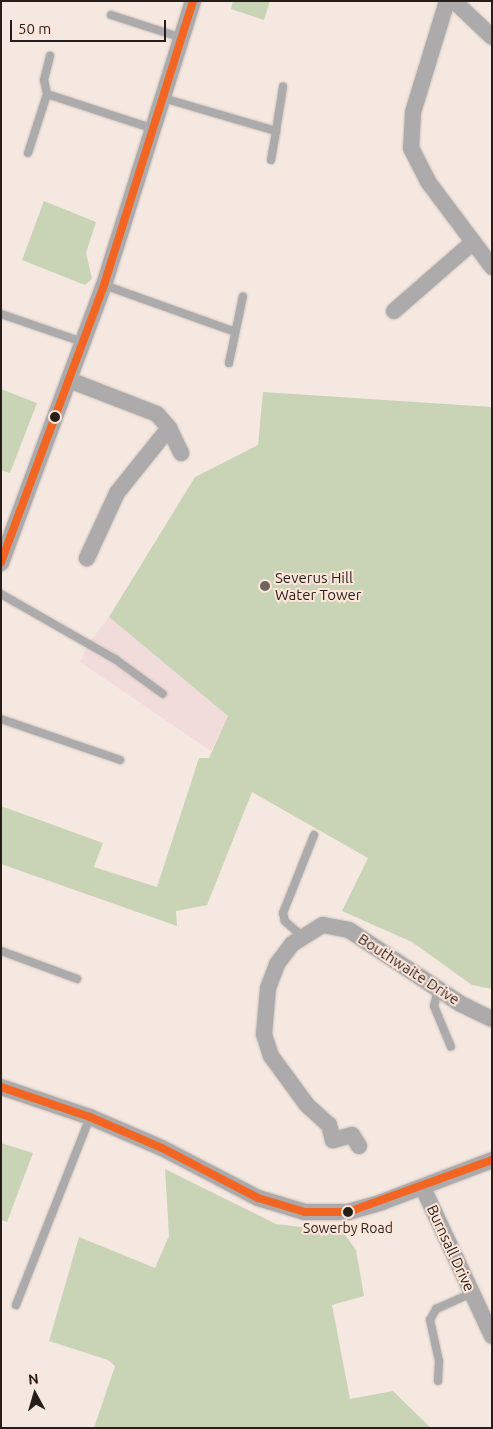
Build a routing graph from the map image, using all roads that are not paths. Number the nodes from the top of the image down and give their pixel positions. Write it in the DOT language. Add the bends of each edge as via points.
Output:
graph roads {
  1 [pos="193,1"];
  2 [pos="447,1"];
  3 [pos="454,1"];
  4 [pos="112,15"];
  5 [pos="182,38"];
  6 [pos="492,38"];
  7 [pos="50,56"];
  8 [pos="283,87"];
  9 [pos="47,94"];
  10 [pos="163,98"];
  11 [pos="154,129"];
  12 [pos="276,131"];
  13 [pos="28,153"];
  14 [pos="271,160"];
  15 [pos="473,242"];
  16 [pos="492,267"];
  17 [pos="104,285"];
  18 [pos="242,296"];
  19 [pos="394,311"];
  20 [pos="1,314"];
  21 [pos="235,332"];
  22 [pos="83,342"];
  23 [pos="229,363"];
  24 [pos="69,380"];
  25 [pos="169,428"];
  26 [pos="181,453"];
  27 [pos="3,552"];
  28 [pos="87,558"];
  29 [pos="1,594"];
  30 [pos="163,694"];
  31 [pos="1,720"];
  32 [pos="120,760"];
  33 [pos="314,835"];
  34 [pos="302,936"];
  35 [pos="1,952"];
  36 [pos="77,979"];
  37 [pos="438,989"];
  38 [pos="492,1019"];
  39 [pos="451,1047"];
  40 [pos="1,1087"];
  41 [pos="90,1117"];
  42 [pos="359,1146"];
  43 [pos="492,1160"];
  44 [pos="423,1188"];
  45 [pos="472,1293"];
  46 [pos="16,1304"];
  47 [pos="492,1336"];
  48 [pos="438,1381"];
  1 -- 5 [label="street"];
  2 -- 15 [label="street" via="413,112 411,148 429,184"];
  3 -- 6 [label="street"];
  4 -- 5 [label="lane"];
  5 -- 10 [label="street"];
  7 -- 9 [label="lane" via="44,80"];
  8 -- 12 [label="lane"];
  9 -- 11 [label="lane"];
  9 -- 13 [label="lane"];
  10 -- 11 [label="street"];
  10 -- 12 [label="lane"];
  11 -- 17 [label="street"];
  12 -- 14 [label="lane"];
  15 -- 16 [label="street"];
  15 -- 19 [label="street"];
  17 -- 21 [label="lane"];
  17 -- 22 [label="street"];
  18 -- 21 [label="lane"];
  20 -- 22 [label="lane"];
  21 -- 23 [label="lane"];
  22 -- 24 [label="street"];
  24 -- 25 [label="street" via="157,414"];
  24 -- 27 [label="street"];
  25 -- 26 [label="street"];
  25 -- 28 [label="street" via="117,493"];
  29 -- 30 [label="lane" via="115,659"];
  31 -- 32 [label="lane"];
  33 -- 34 [label="lane" via="283,913 285,921"];
  34 -- 37 [label="street, Bouthwaite Drive" via="323,925 349,930"];
  34 -- 42 [label="street, Bouthwaite Drive" via="277,964 268,988 264,1034 271,1056 283,1076 329,1125 333,1140 352,1134"];
  35 -- 36 [label="lane"];
  37 -- 38 [label="street, Bouthwaite Drive"];
  37 -- 39 [label="lane" via="434,1006"];
  40 -- 41 [label="street"];
  41 -- 44 [label="street" via="162,1148 258,1198 305,1212 348,1212"];
  41 -- 46 [label="lane"];
  43 -- 44 [label="street"];
  44 -- 45 [label="street, Burnsall Drive"];
  45 -- 47 [label="street, Burnsall Drive"];
  45 -- 48 [label="lane" via="436,1309 430,1320 439,1361"];
}
